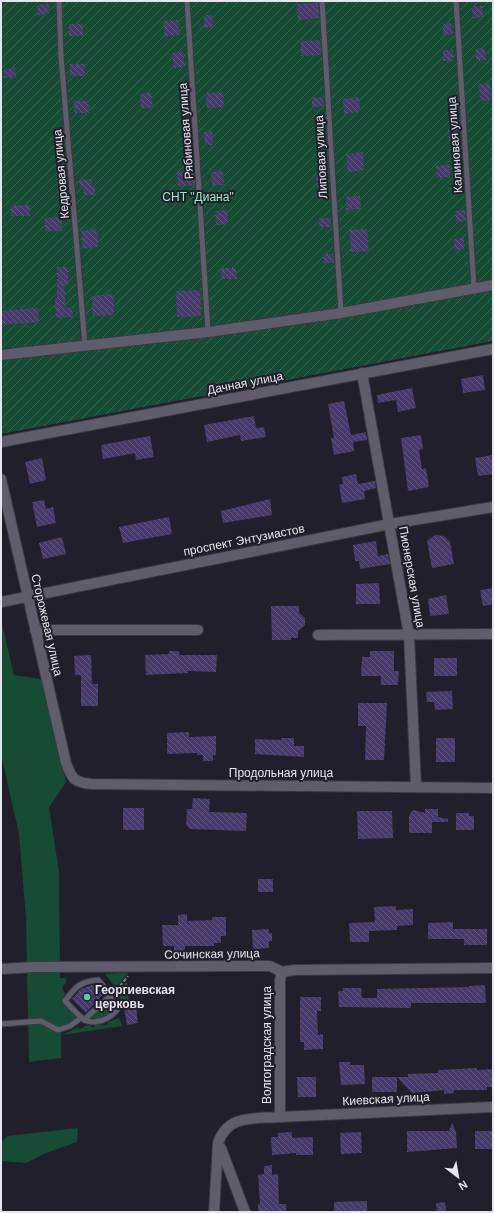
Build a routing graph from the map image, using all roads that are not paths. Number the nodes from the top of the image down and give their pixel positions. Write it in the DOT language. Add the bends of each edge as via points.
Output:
graph roads {
  1 [pos="59,1"];
  2 [pos="188,1"];
  3 [pos="322,1"];
  4 [pos="456,1"];
  5 [pos="493,285"];
  6 [pos="474,288"];
  7 [pos="341,313"];
  8 [pos="208,332"];
  9 [pos="85,346"];
  10 [pos="493,348"];
  11 [pos="1,355"];
  12 [pos="362,374"];
  13 [pos="1,442"];
  14 [pos="1,479"];
  15 [pos="493,507"];
  16 [pos="390,524"];
  17 [pos="27,596"];
  18 [pos="1,602"];
  19 [pos="35,630"];
  20 [pos="198,630"];
  21 [pos="493,634"];
  22 [pos="318,635"];
  23 [pos="409,635"];
  24 [pos="71,776"];
  25 [pos="416,787"];
  26 [pos="493,788"];
  27 [pos="1,968"];
  28 [pos="493,968"];
  29 [pos="282,972"];
  30 [pos="110,996"];
  31 [pos="83,1019"];
  32 [pos="1,1024"];
  33 [pos="493,1107"];
  34 [pos="280,1117"];
  35 [pos="218,1142"];
  36 [pos="214,1212"];
  37 [pos="245,1212"];
  1 -- 9 [label="lane, Кедровая улица" via="61,56"];
  2 -- 8 [label="lane, Рябиновая улица"];
  3 -- 7 [label="lane, Липовая улица"];
  4 -- 6 [label="lane, Калиновая улица"];
  5 -- 6 [label="street"];
  6 -- 7 [label="street"];
  7 -- 8 [label="street"];
  8 -- 9 [label="street"];
  9 -- 11 [label="street"];
  10 -- 12 [label="street, Дачная улица"];
  12 -- 13 [label="street, Дачная улица"];
  12 -- 16 [label="street, Пионерская улица"];
  14 -- 17 [label="street, Сторожевая улица"];
  15 -- 16 [label="street, проспект Энтузиастов"];
  16 -- 17 [label="street, проспект Энтузиастов"];
  16 -- 23 [label="street, Пионерская улица"];
  17 -- 18 [label="street, проспект Энтузиастов"];
  17 -- 19 [label="street, Сторожевая улица"];
  19 -- 20 [label="street"];
  19 -- 24 [label="street, Сторожевая улица"];
  21 -- 23 [label="street"];
  22 -- 23 [label="street"];
  23 -- 25 [label="street, Пионерская улица"];
  24 -- 25 [label="street, Продольная улица" via="78,782 91,784"];
  25 -- 26 [label="street, Продольная улица"];
  27 -- 29 [label="street, Сочинская улица" via="270,966"];
  28 -- 29 [label="street, Сочинская улица"];
  29 -- 34 [label="street, Волгоградская улица"];
  30 -- 31 [label="lane"];
  30 -- 31 [label="lane" via="117,1010 112,1017 88,1022"];
  30 -- 31 [label="lane" via="98,980 87,980 77,985 65,1001"];
  31 -- 32 [label="lane" via="58,1030 40,1021"];
  33 -- 34 [label="street, Киевская улица"];
  34 -- 35 [label="street, Волгоградская улица" via="239,1120 222,1132"];
  35 -- 36 [label="street, Волгоградская улица"];
  35 -- 37 [label="street"];
}
